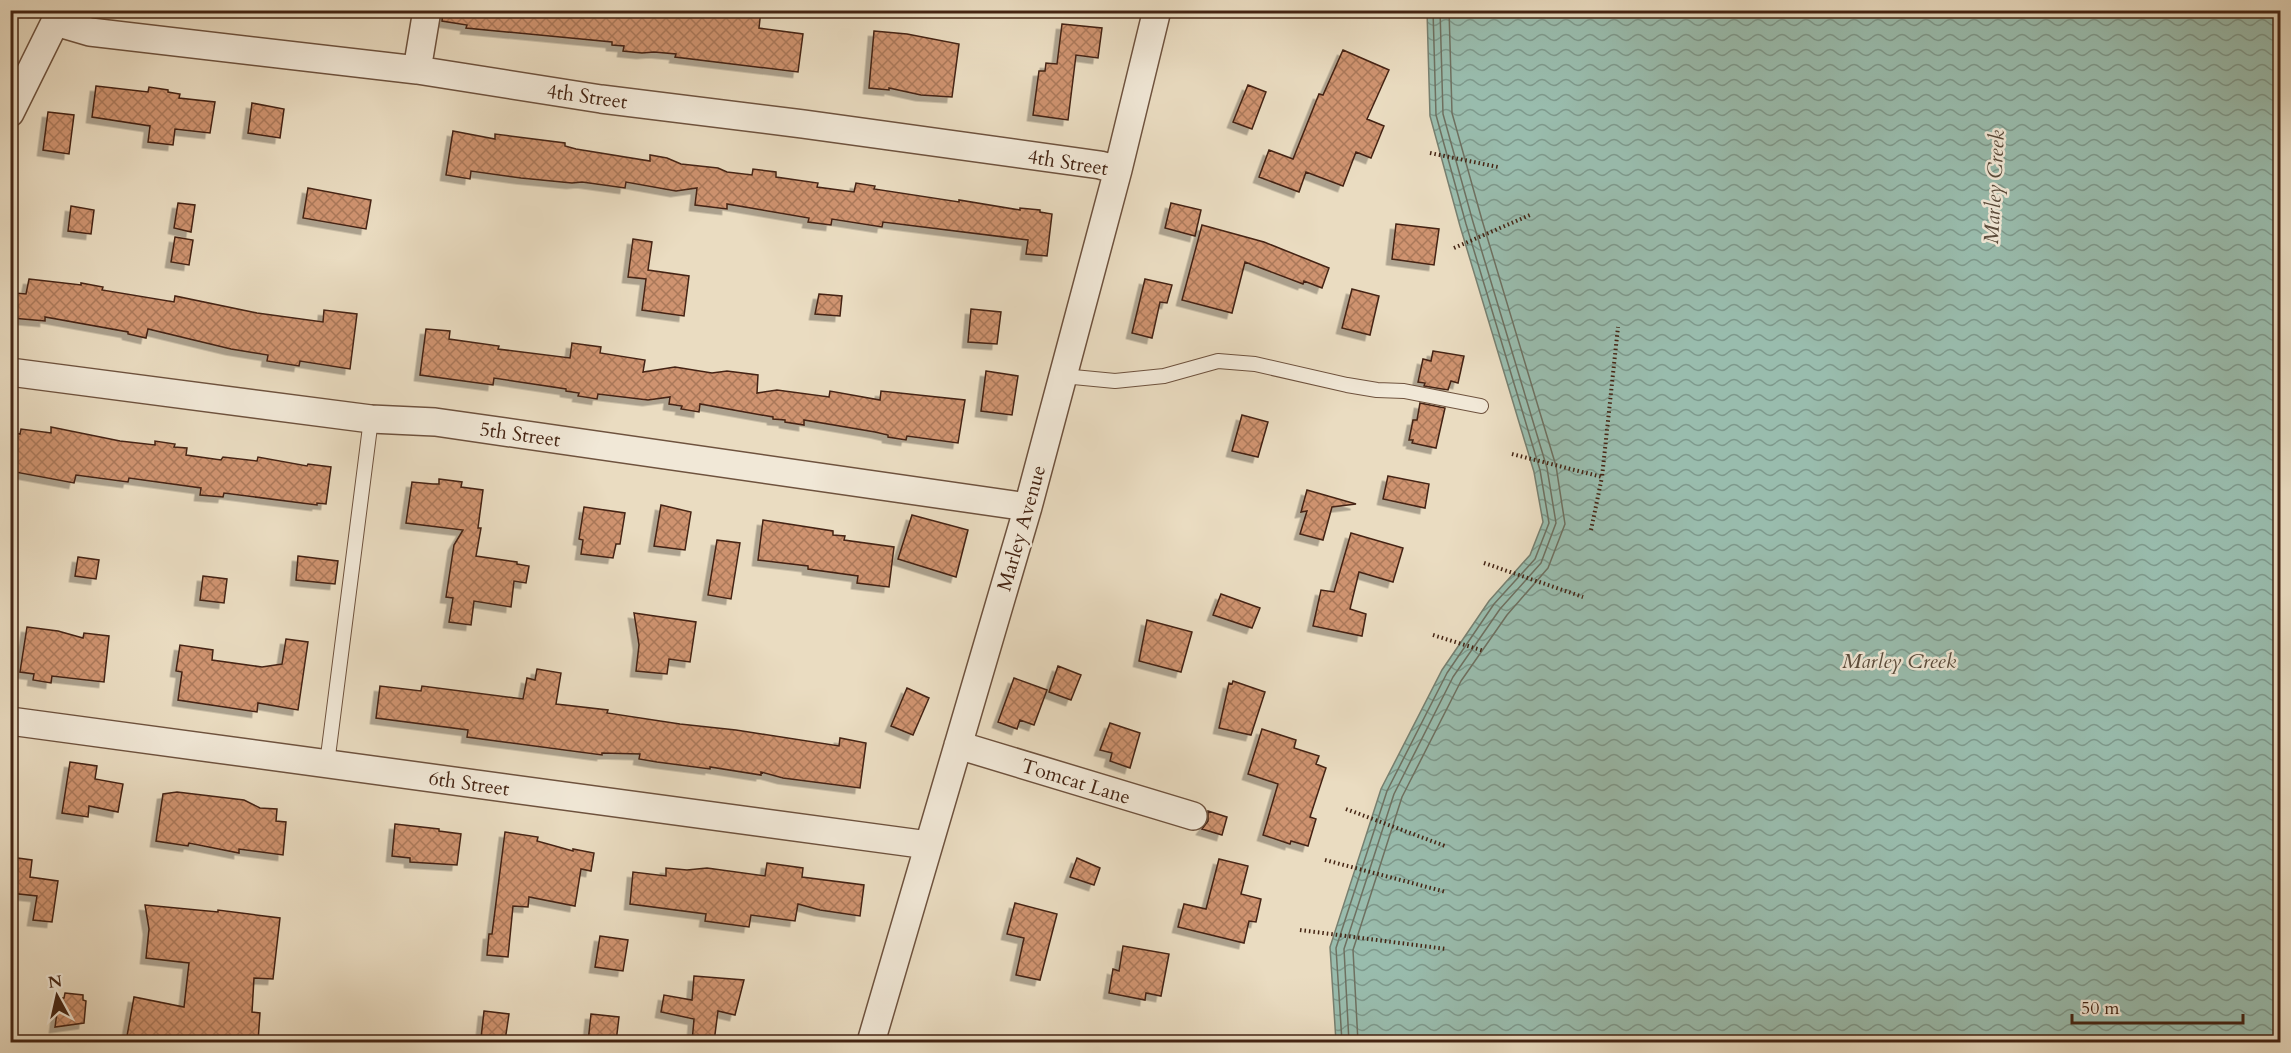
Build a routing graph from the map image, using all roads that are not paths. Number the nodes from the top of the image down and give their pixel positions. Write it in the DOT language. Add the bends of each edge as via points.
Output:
graph roads {
  1 [pos="427,10"];
  2 [pos="1157,10"];
  3 [pos="58,16"];
  4 [pos="417,70"];
  5 [pos="10,113"];
  6 [pos="1118,170"];
  7 [pos="10,372"];
  8 [pos="1063,376"];
  9 [pos="1480,406"];
  10 [pos="371,419"];
  11 [pos="1028,507"];
  12 [pos="10,721"];
  13 [pos="958,745"];
  14 [pos="327,764"];
  15 [pos="1193,816"];
  16 [pos="928,845"];
  17 [pos="872,1042"];
  1 -- 4 [label="street"];
  2 -- 6 [label="street, Marley Avenue"];
  3 -- 4 [label="street, 4th Street" via="90,32"];
  3 -- 5 [label="street"];
  4 -- 6 [label="street, 4th Street"];
  6 -- 8 [label="street, Marley Avenue"];
  7 -- 10 [label="street, 5th Street"];
  8 -- 9 [label="lane" via="1125,380 1164,376 1218,361 1255,364 1347,385"];
  8 -- 11 [label="street, Marley Avenue"];
  10 -- 11 [label="street, 5th Street" via="435,422"];
  10 -- 14 [label="lane"];
  11 -- 13 [label="street, Marley Avenue"];
  12 -- 14 [label="street, 6th Street"];
  13 -- 15 [label="street, Tomcat Lane"];
  13 -- 16 [label="street, Marley Avenue"];
  14 -- 16 [label="street, 6th Street"];
  16 -- 17 [label="street, Marley Avenue"];
}
